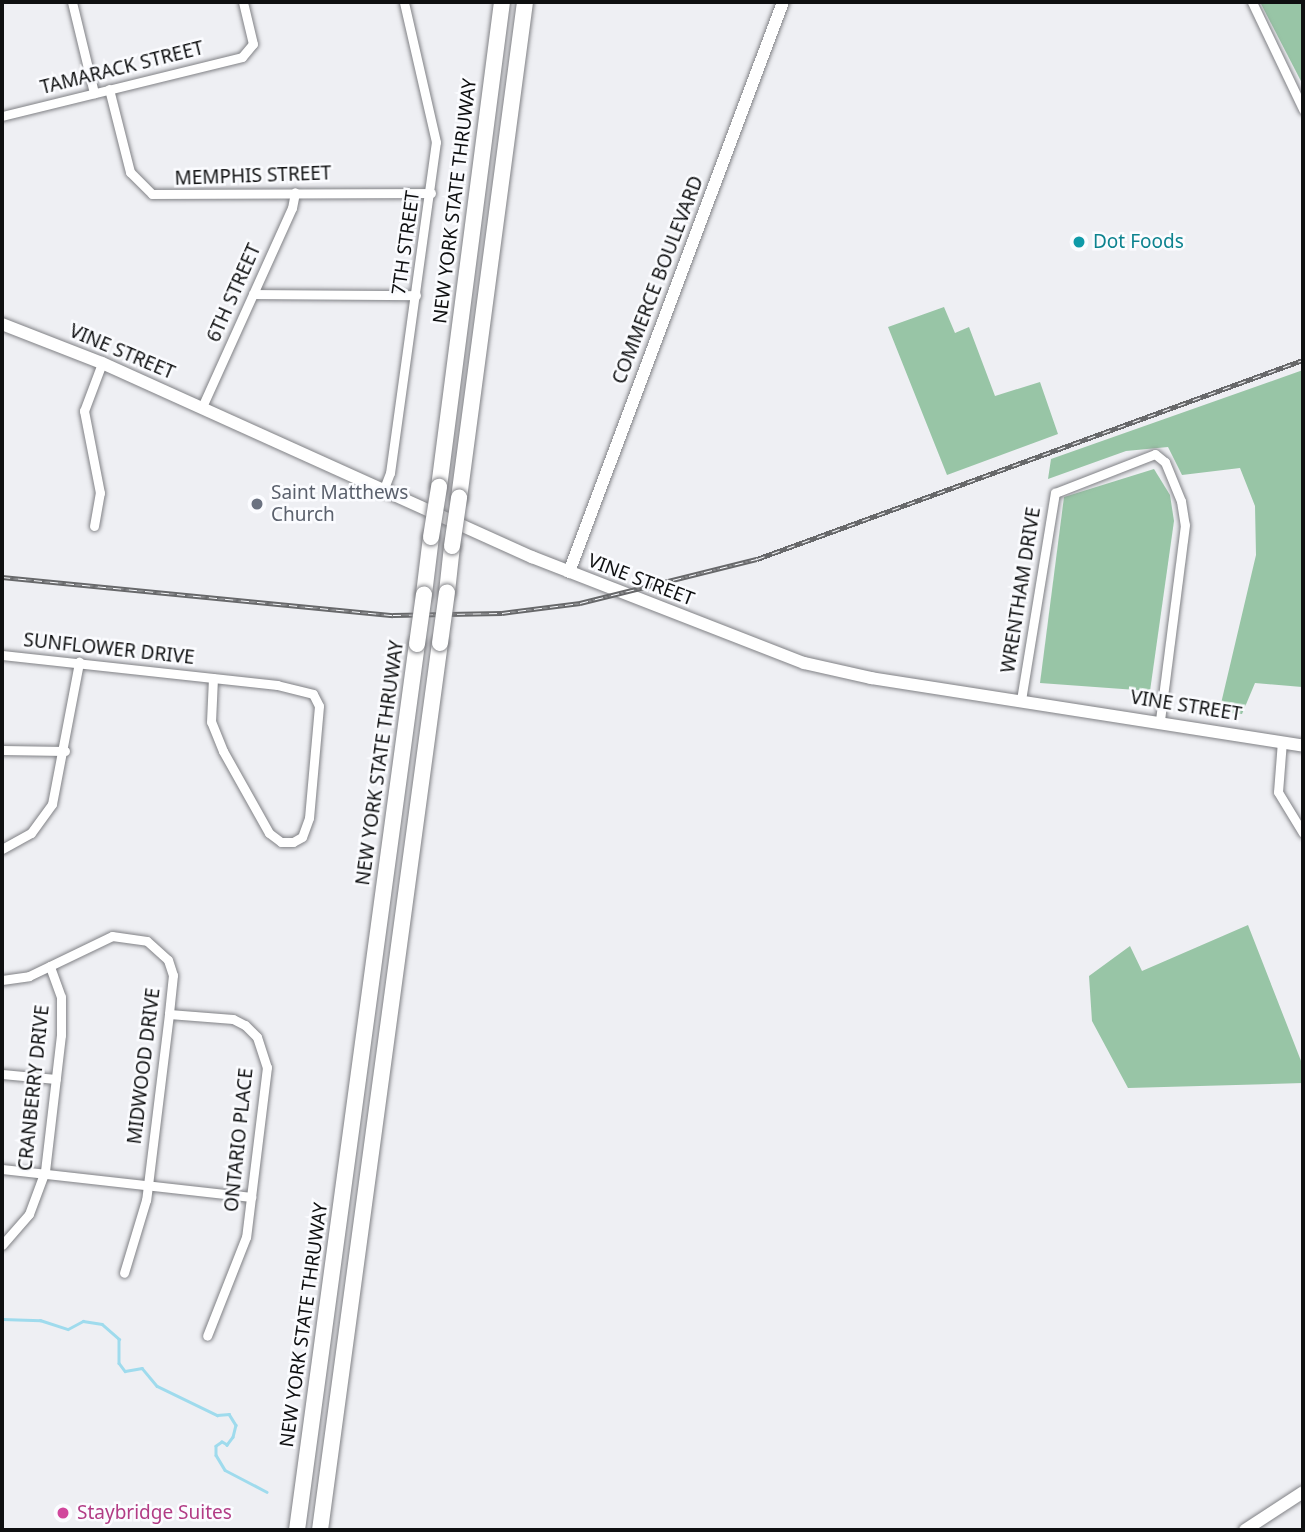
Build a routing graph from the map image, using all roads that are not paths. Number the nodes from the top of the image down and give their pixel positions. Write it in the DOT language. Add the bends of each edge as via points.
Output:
graph roads {
  1 [pos="72,2"];
  2 [pos="243,2"];
  3 [pos="404,2"];
  4 [pos="502,2"];
  5 [pos="525,2"];
  6 [pos="783,2"];
  7 [pos="1252,2"];
  8 [pos="109,89"];
  9 [pos="94,93"];
  10 [pos="1303,109"];
  11 [pos="2,116"];
  12 [pos="295,192"];
  13 [pos="431,193"];
  14 [pos="253,294"];
  15 [pos="416,295"];
  16 [pos="2,324"];
  17 [pos="102,363"];
  18 [pos="202,407"];
  19 [pos="383,491"];
  20 [pos="94,526"];
  21 [pos="569,572"];
  22 [pos="2,655"];
  23 [pos="79,662"];
  24 [pos="212,678"];
  25 [pos="1021,700"];
  26 [pos="1160,720"];
  27 [pos="1282,741"];
  28 [pos="1303,746"];
  29 [pos="2,750"];
  30 [pos="65,751"];
  31 [pos="1303,833"];
  32 [pos="2,849"];
  33 [pos="50,966"];
  34 [pos="2,980"];
  35 [pos="169,1013"];
  36 [pos="2,1074"];
  37 [pos="56,1079"];
  38 [pos="2,1169"];
  39 [pos="45,1171"];
  40 [pos="147,1183"];
  41 [pos="251,1197"];
  42 [pos="2,1245"];
  43 [pos="124,1273"];
  44 [pos="207,1336"];
  45 [pos="1303,1492"];
  46 [pos="297,1530"];
  47 [pos="320,1530"];
  48 [pos="1245,1530"];
  1 -- 9 [label="street"];
  2 -- 8 [label="street, TAMARACK STREET" via="253,44 250,53"];
  3 -- 13 [label="street, 7TH STREET" via="432,109 436,142"];
  4 -- 46 [label="highway, NEW YORK STATE THRUWAY, bridge"];
  5 -- 47 [label="highway, bridge"];
  6 -- 21 [label="street, COMMERCE BOULEVARD"];
  7 -- 10 [label="street"];
  8 -- 9 [label="street, TAMARACK STREET"];
  8 -- 12 [label="street, MEMPHIS STREET" via="130,172 152,194"];
  9 -- 11 [label="street, TAMARACK STREET"];
  12 -- 13 [label="street, MEMPHIS STREET"];
  12 -- 14 [label="street, 6TH STREET"];
  13 -- 15 [label="street, 7TH STREET"];
  14 -- 15 [label="street"];
  14 -- 18 [label="street, 6TH STREET"];
  15 -- 19 [label="street, 7TH STREET"];
  16 -- 17 [label="street, VINE STREET"];
  17 -- 18 [label="street, VINE STREET"];
  17 -- 20 [label="street" via="84,411 100,493"];
  18 -- 19 [label="street, VINE STREET"];
  19 -- 21 [label="street, VINE STREET"];
  21 -- 25 [label="street, VINE STREET" via="804,663"];
  22 -- 23 [label="street, SUNFLOWER DRIVE"];
  23 -- 24 [label="street, SUNFLOWER DRIVE"];
  23 -- 30 [label="street"];
  24 -- 24 [label="street, SUNFLOWER DRIVE" via="304,690 317,701 309,818 302,837 293,842 281,842 269,833 223,751 211,722"];
  25 -- 26 [label="street, VINE STREET"];
  25 -- 26 [label="street, WRENTHAM DRIVE" via="1055,493 1155,454 1165,462 1185,525"];
  26 -- 27 [label="street, VINE STREET"];
  27 -- 28 [label="street, VINE STREET"];
  27 -- 31 [label="street" via="1278,792"];
  29 -- 30 [label="street"];
  30 -- 32 [label="street" via="59,784 43,819 31,833"];
  33 -- 34 [label="street, MIDWOOD DRIVE"];
  33 -- 35 [label="street, MIDWOOD DRIVE" via="112,936 147,941 172,969"];
  33 -- 37 [label="street, CRANBERRY DRIVE" via="61,997"];
  35 -- 40 [label="street, MIDWOOD DRIVE"];
  35 -- 41 [label="street, ONTARIO PLACE" via="233,1019 257,1037 265,1056 266,1077"];
  36 -- 37 [label="street"];
  37 -- 39 [label="street, CRANBERRY DRIVE"];
  38 -- 39 [label="street"];
  39 -- 40 [label="street"];
  39 -- 42 [label="street, CRANBERRY DRIVE" via="29,1213"];
  40 -- 41 [label="street"];
  40 -- 43 [label="street, MIDWOOD DRIVE" via="140,1228"];
  41 -- 44 [label="street, ONTARIO PLACE" via="235,1270"];
  45 -- 48 [label="street"];
}
